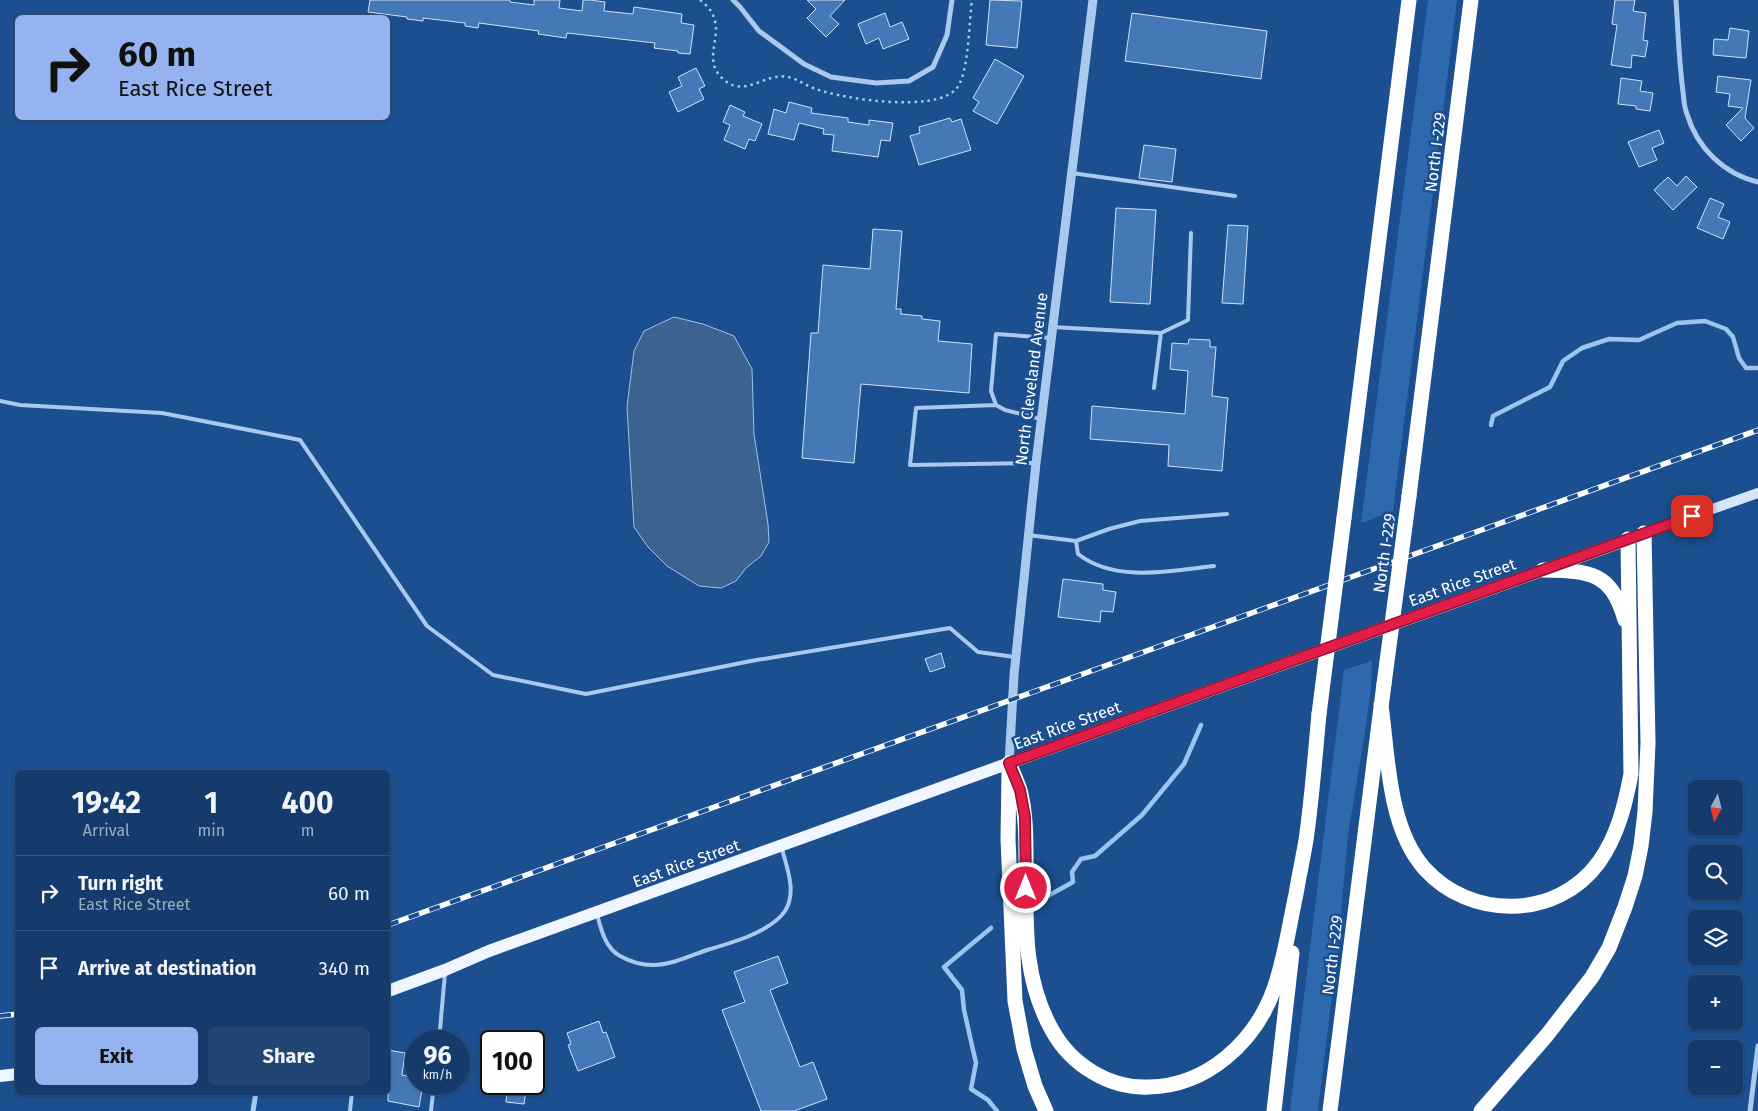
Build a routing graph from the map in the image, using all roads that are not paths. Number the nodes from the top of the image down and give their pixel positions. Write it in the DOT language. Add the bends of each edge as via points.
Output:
graph roads {
  1 [pos="733,0"];
  2 [pos="952,0"];
  3 [pos="1093,0"];
  4 [pos="1409,0"];
  5 [pos="1471,0"];
  6 [pos="1676,0"];
  7 [pos="1072,173"];
  8 [pos="1758,182"];
  9 [pos="1235,196"];
  10 [pos="1191,233"];
  11 [pos="1052,327"];
  12 [pos="1161,333"];
  13 [pos="1051,338"];
  14 [pos="1154,388"];
  15 [pos="0,401"];
  16 [pos="996,405"];
  17 [pos="1041,418"];
  18 [pos="1036,464"];
  19 [pos="1758,492"];
  20 [pos="1227,514"];
  21 [pos="1644,533"];
  22 [pos="1028,535"];
  23 [pos="1628,539"];
  24 [pos="1076,541"];
  25 [pos="1214,566"];
  26 [pos="1543,570"];
  27 [pos="1630,638"];
  28 [pos="1016,657"];
  29 [pos="1381,705"];
  30 [pos="1009,763"];
  31 [pos="1306,840"];
  32 [pos="782,846"];
  33 [pos="597,913"];
  34 [pos="445,970"];
  35 [pos="390,990"];
  36 [pos="440,1030"];
  37 [pos="1758,1046"];
  38 [pos="15,1074"];
  39 [pos="0,1076"];
  40 [pos="256,1095"];
  41 [pos="352,1095"];
  42 [pos="432,1095"];
  43 [pos="253,1111"];
  44 [pos="350,1111"];
  45 [pos="430,1111"];
  46 [pos="1046,1111"];
  47 [pos="1274,1111"];
  48 [pos="1330,1111"];
  49 [pos="1482,1111"];
  50 [pos="1750,1111"];
  1 -- 2 [label="street" via="759,31 804,64 831,77 876,82 909,81 933,67 948,35"];
  3 -- 7 [label="street, North Cleveland Avenue"];
  4 -- 31 [label="highway, bridge"];
  5 -- 29 [label="highway, North I-229, bridge"];
  6 -- 8 [label="street" via="1680,70 1686,113 1693,131 1726,169"];
  7 -- 9 [label="lane"];
  7 -- 11 [label="street, North Cleveland Avenue"];
  10 -- 12 [label="lane" via="1188,320"];
  11 -- 12 [label="lane"];
  11 -- 13 [label="street, North Cleveland Avenue"];
  12 -- 14 [label="lane"];
  13 -- 16 [label="lane" via="996,334 991,392"];
  13 -- 17 [label="street, North Cleveland Avenue"];
  15 -- 28 [label="lane" via="20,405 162,413 300,440 427,626 493,674 586,694 751,661 950,628 978,652"];
  16 -- 17 [label="lane"];
  16 -- 18 [label="lane" via="916,408 910,465"];
  17 -- 18 [label="street, North Cleveland Avenue"];
  18 -- 22 [label="street, North Cleveland Avenue"];
  19 -- 21 [label="main road, East Rice Street"];
  20 -- 24 [label="lane" via="1140,521"];
  21 -- 23 [label="main road, East Rice Street"];
  21 -- 49 [label="highway" via="1648,743 1645,812 1635,876 1609,948 1592,976"];
  22 -- 24 [label="lane"];
  22 -- 28 [label="street, North Cleveland Avenue"];
  23 -- 26 [label="main road, East Rice Street"];
  23 -- 27 [label="highway"];
  24 -- 25 [label="lane" via="1078,554 1104,568 1140,573"];
  26 -- 27 [label="highway" via="1585,572 1607,584 1620,605"];
  26 -- 30 [label="main road, East Rice Street"];
  27 -- 29 [label="highway" via="1631,774 1618,828 1598,863 1583,878 1559,895 1528,906 1484,904 1458,896 1424,867 1410,847 1393,794"];
  28 -- 30 [label="street, North Cleveland Avenue"];
  29 -- 48 [label="highway, North I-229"];
  30 -- 31 [label="highway" via="1020,790 1025,817 1026,943 1037,998 1053,1032 1073,1056 1094,1073 1124,1085 1162,1087 1188,1081 1212,1069 1242,1042 1274,990 1283,960"];
  30 -- 32 [label="main road, East Rice Street"];
  30 -- 46 [label="highway" via="1008,838 1015,1001 1024,1049"];
  31 -- 47 [label="highway"];
  32 -- 33 [label="main road, East Rice Street"];
  32 -- 33 [label="lane" via="791,886 787,905 773,922 748,936 669,963 638,963 610,949"];
  33 -- 34 [label="main road, East Rice Street"];
  34 -- 35 [label="main road, East Rice Street"];
  34 -- 36 [label="lane"];
  37 -- 50 [label="street"];
  38 -- 39 [label="main road"];
  40 -- 43 [label="street"];
  41 -- 44 [label="lane"];
  42 -- 45 [label="lane"];
}
